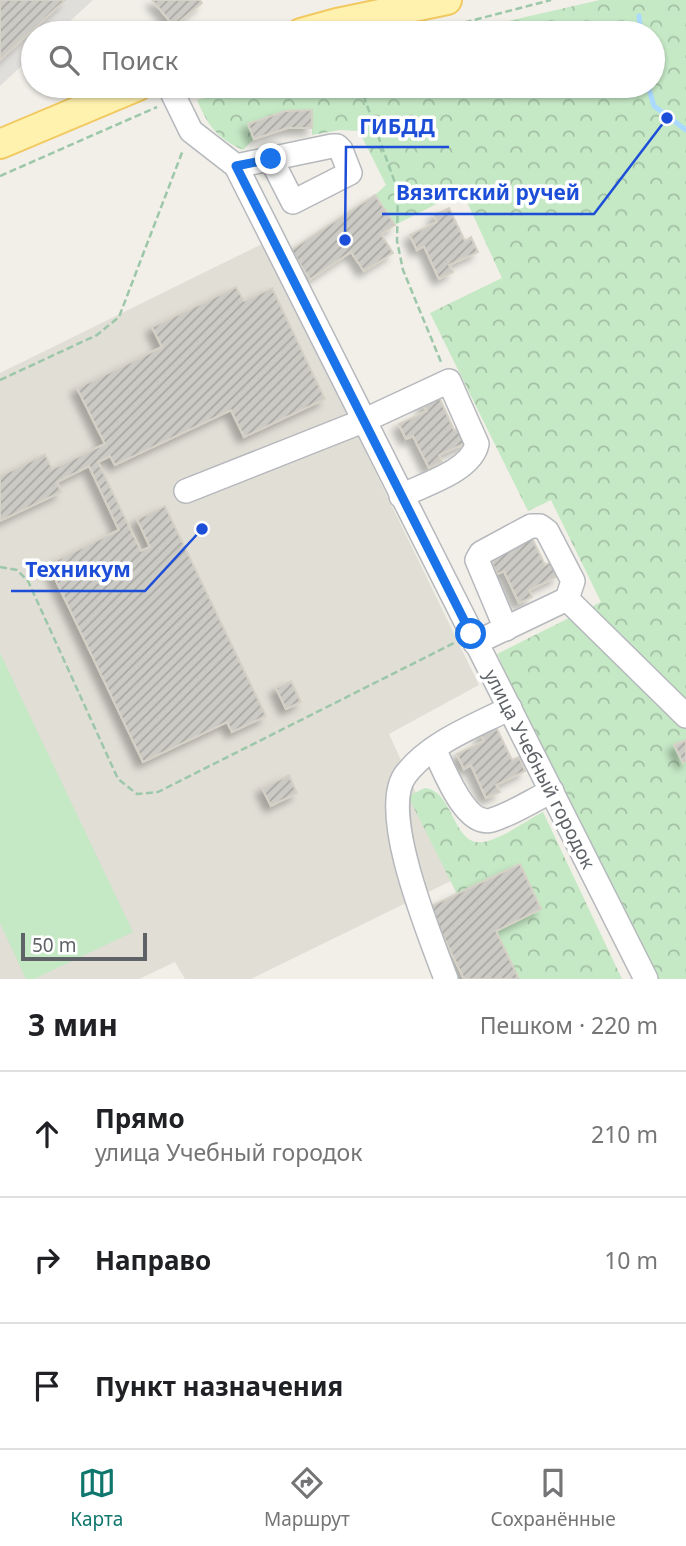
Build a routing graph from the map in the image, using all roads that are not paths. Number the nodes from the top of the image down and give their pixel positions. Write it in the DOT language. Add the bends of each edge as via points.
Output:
graph roads {
  1 [pos="447,0"];
  2 [pos="347,21"];
  3 [pos="109,98"];
  4 [pos="175,98"];
  5 [pos="0,144"];
  6 [pos="271,159"];
  7 [pos="236,166"];
  8 [pos="363,421"];
  9 [pos="186,491"];
  10 [pos="401,496"];
  11 [pos="566,599"];
  12 [pos="506,629"];
  13 [pos="473,638"];
  14 [pos="510,708"];
  15 [pos="686,716"];
  16 [pos="434,749"];
  17 [pos="552,791"];
  18 [pos="446,979"];
  19 [pos="646,979"];
  1 -- 2 [label="main road"];
  3 -- 5 [label="main road"];
  4 -- 7 [label="lane, улица Учебный городок" via="191,131"];
  6 -- 7 [label="lane"];
  7 -- 8 [label="lane, улица Учебный городок"];
  8 -- 9 [label="lane"];
  8 -- 10 [label="lane, улица Учебный городок"];
  8 -- 10 [label="lane" via="449,381 477,444 475,454"];
  10 -- 13 [label="lane, улица Учебный городок"];
  11 -- 12 [label="lane"];
  11 -- 12 [label="lane" via="573,580 547,531 531,526 481,553 477,560"];
  11 -- 15 [label="lane"];
  12 -- 13 [label="lane"];
  13 -- 14 [label="lane, улица Учебный городок"];
  14 -- 16 [label="lane"];
  14 -- 17 [label="lane, улица Учебный городок"];
  16 -- 17 [label="lane" via="467,811 477,820 491,821"];
  16 -- 18 [label="lane" via="405,775 397,795 398,816 410,879"];
  17 -- 19 [label="lane, улица Учебный городок"];
}
